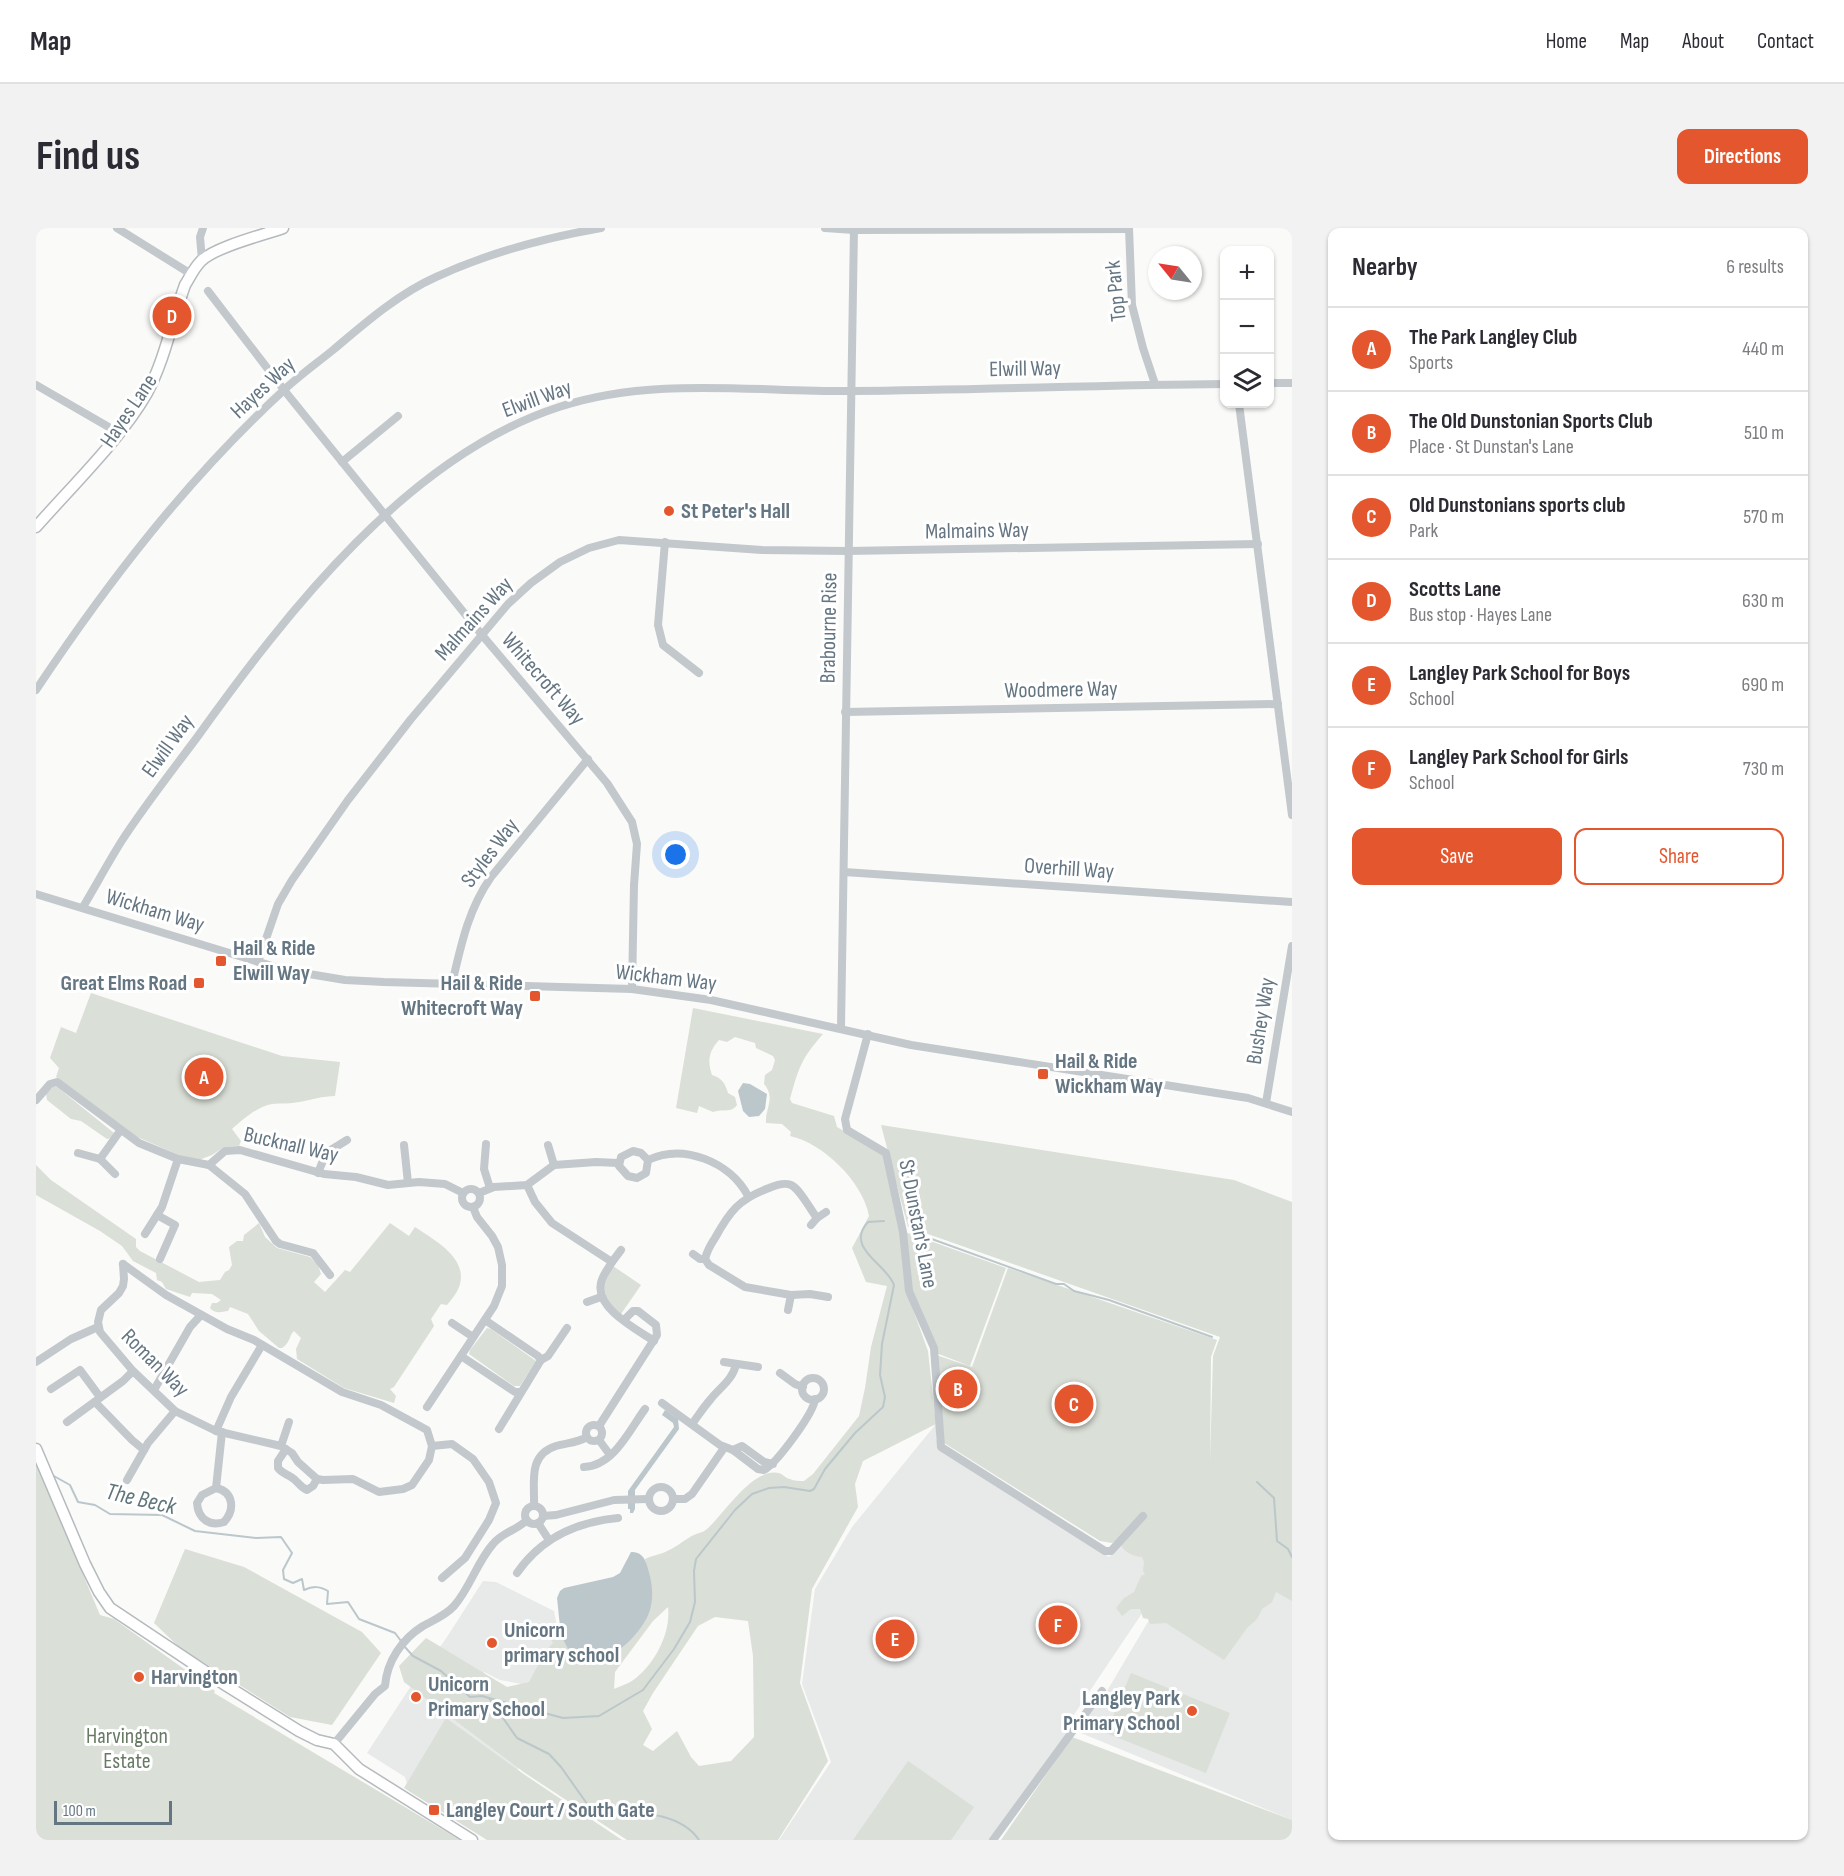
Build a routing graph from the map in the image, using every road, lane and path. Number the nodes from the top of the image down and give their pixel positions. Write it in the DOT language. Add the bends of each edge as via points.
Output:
graph roads {
  1 [pos="117,228"];
  2 [pos="203,228"];
  3 [pos="283,228"];
  4 [pos="601,228"];
  5 [pos="825,228"];
  6 [pos="1129,228"];
  7 [pos="854,229"];
  8 [pos="202,260"];
  9 [pos="191,274"];
  10 [pos="208,291"];
  11 [pos="1274,383"];
  12 [pos="1292,383"];
  13 [pos="1155,384"];
  14 [pos="1220,384"];
  15 [pos="36,385"];
  16 [pos="284,390"];
  17 [pos="851,391"];
  18 [pos="1240,408"];
  19 [pos="398,416"];
  20 [pos="119,433"];
  21 [pos="342,462"];
  22 [pos="385,514"];
  23 [pos="36,527"];
  24 [pos="664,542"];
  25 [pos="1258,544"];
  26 [pos="848,551"];
  27 [pos="482,635"];
  28 [pos="699,673"];
  29 [pos="36,690"];
  30 [pos="1278,704"];
  31 [pos="845,712"];
  32 [pos="588,759"];
  33 [pos="1292,815"];
  34 [pos="844,873"];
  35 [pos="36,894"];
  36 [pos="1292,902"];
  37 [pos="83,907"];
  38 [pos="1292,946"];
  39 [pos="258,962"];
  40 [pos="452,984"];
  41 [pos="632,989"];
  42 [pos="841,1028"];
  43 [pos="868,1034"];
  44 [pos="36,1100"];
  45 [pos="1266,1103"];
  46 [pos="1292,1113"];
  47 [pos="120,1131"];
  48 [pos="347,1140"];
  49 [pos="486,1144"];
  50 [pos="548,1145"];
  51 [pos="404,1146"];
  52 [pos="78,1153"];
  53 [pos="100,1159"];
  54 [pos="178,1159"];
  55 [pos="648,1160"];
  56 [pos="618,1163"];
  57 [pos="210,1165"];
  58 [pos="554,1166"];
  59 [pos="318,1173"];
  60 [pos="115,1174"];
  61 [pos="408,1183"];
  62 [pos="527,1185"];
  63 [pos="490,1188"];
  64 [pos="463,1193"];
  65 [pos="479,1193"];
  66 [pos="748,1196"];
  67 [pos="473,1208"];
  68 [pos="826,1212"];
  69 [pos="157,1215"];
  70 [pos="817,1218"];
  71 [pos="811,1225"];
  72 [pos="146,1234"];
  73 [pos="621,1250"];
  74 [pos="693,1254"];
  75 [pos="705,1258"];
  76 [pos="160,1259"];
  77 [pos="612,1262"];
  78 [pos="330,1275"];
  79 [pos="790,1295"];
  80 [pos="601,1297"];
  81 [pos="828,1298"];
  82 [pos="587,1302"];
  83 [pos="788,1310"];
  84 [pos="201,1315"];
  85 [pos="622,1318"];
  86 [pos="485,1320"];
  87 [pos="452,1323"];
  88 [pos="98,1327"];
  89 [pos="567,1328"];
  90 [pos="473,1337"];
  91 [pos="654,1341"];
  92 [pos="262,1345"];
  93 [pos="461,1356"];
  94 [pos="541,1360"];
  95 [pos="36,1362"];
  96 [pos="724,1362"];
  97 [pos="736,1364"];
  98 [pos="758,1367"];
  99 [pos="133,1371"];
  100 [pos="780,1373"];
  101 [pos="803,1387"];
  102 [pos="51,1389"];
  103 [pos="154,1390"];
  104 [pos="520,1392"];
  105 [pos="815,1399"];
  106 [pos="97,1400"];
  107 [pos="662,1403"];
  108 [pos="426,1407"];
  109 [pos="645,1409"];
  110 [pos="175,1411"];
  111 [pos="67,1422"];
  112 [pos="289,1422"];
  113 [pos="692,1424"];
  114 [pos="599,1426"];
  115 [pos="499,1429"];
  116 [pos="219,1432"];
  117 [pos="587,1437"];
  118 [pos="599,1440"];
  119 [pos="432,1446"];
  120 [pos="284,1448"];
  121 [pos="36,1449"];
  122 [pos="729,1449"];
  123 [pos="144,1450"];
  124 [pos="610,1455"];
  125 [pos="584,1467"];
  126 [pos="316,1479"];
  127 [pos="127,1480"];
  128 [pos="216,1488"];
  129 [pos="648,1499"];
  130 [pos="673,1499"];
  131 [pos="534,1506"];
  132 [pos="1143,1516"];
  133 [pos="618,1518"];
  134 [pos="541,1519"];
  135 [pos="527,1520"];
  136 [pos="549,1540"];
  137 [pos="517,1573"];
  138 [pos="442,1578"];
  139 [pos="1102,1691"];
  140 [pos="334,1744"];
  141 [pos="472,1840"];
  142 [pos="993,1840"];
  1 -- 9 [label="street"];
  2 -- 8 [label="street"];
  3 -- 8 [label="main road, Hayes Lane"];
  4 -- 16 [label="street, Hayes Way" via="529,243 436,277 395,301"];
  5 -- 7 [label="street"];
  6 -- 7 [label="street"];
  6 -- 13 [label="street, Top Park" via="1132,306"];
  7 -- 17 [label="street, Brabourne Rise"];
  8 -- 9 [label="main road, Hayes Lane"];
  9 -- 20 [label="main road, Hayes Lane" via="163,358 146,393"];
  10 -- 16 [label="street, Whitecroft Way"];
  11 -- 12 [label="street"];
  13 -- 14 [label="street, Elwill Way"];
  13 -- 17 [label="street, Elwill Way"];
  15 -- 20 [label="street"];
  16 -- 21 [label="street, Whitecroft Way"];
  16 -- 29 [label="street, Hayes Way" via="151,533 108,586"];
  17 -- 22 [label="street, Elwill Way" via="651,388 597,396 557,407 496,433 433,475"];
  17 -- 26 [label="street, Brabourne Rise"];
  18 -- 25 [label="street"];
  19 -- 21 [label="street"];
  20 -- 23 [label="main road, Hayes Lane"];
  21 -- 22 [label="street, Whitecroft Way"];
  22 -- 27 [label="street, Whitecroft Way"];
  22 -- 37 [label="street, Elwill Way" via="253,660 123,840"];
  24 -- 26 [label="street, Malmains Way" via="762,550"];
  24 -- 27 [label="street, Malmains Way" via="619,540 560,562 531,582"];
  24 -- 28 [label="street" via="659,635 663,645"];
  25 -- 26 [label="street, Malmains Way"];
  25 -- 30 [label="street"];
  26 -- 31 [label="street, Brabourne Rise"];
  27 -- 32 [label="street, Whitecroft Way"];
  27 -- 39 [label="street, Malmains Way" via="348,800 292,880 278,904"];
  30 -- 31 [label="street, Woodmere Way"];
  30 -- 33 [label="street"];
  31 -- 34 [label="street, Brabourne Rise"];
  32 -- 40 [label="street, Styles Way" via="479,895 464,932"];
  32 -- 41 [label="street, Whitecroft Way" via="635,832"];
  34 -- 36 [label="street, Overhill Way"];
  34 -- 42 [label="street, Brabourne Rise"];
  35 -- 37 [label="street, Wickham Way"];
  37 -- 39 [label="street, Wickham Way"];
  38 -- 45 [label="street, Bushey Way"];
  39 -- 40 [label="street, Wickham Way" via="345,980"];
  40 -- 41 [label="street, Wickham Way"];
  41 -- 42 [label="street, Wickham Way" via="711,1000"];
  42 -- 43 [label="street, Wickham Way"];
  43 -- 45 [label="street, Wickham Way" via="911,1045"];
  43 -- 132 [label="street, St Dunstan's Lane" via="845,1119 847,1130 886,1153 903,1232 909,1291 934,1348 941,1447 1105,1551 1112,1551"];
  44 -- 47 [label="street" via="50,1084 57,1082"];
  45 -- 46 [label="street, Wickham Way"];
  47 -- 53 [label="street"];
  47 -- 54 [label="street"];
  48 -- 59 [label="street" via="326,1153"];
  49 -- 63 [label="street" via="484,1169"];
  50 -- 58 [label="street"];
  51 -- 61 [label="street"];
  52 -- 53 [label="street"];
  53 -- 60 [label="street"];
  54 -- 57 [label="street"];
  54 -- 69 [label="street"];
  55 -- 56 [label="street" via="633,1151"];
  55 -- 56 [label="street" via="643,1180 628,1176"];
  55 -- 66 [label="street" via="670,1154 715,1163 735,1176"];
  56 -- 58 [label="street"];
  57 -- 59 [label="street, Bucknall Way" via="222,1153 233,1150"];
  57 -- 78 [label="street" via="242,1191 276,1241 315,1255"];
  58 -- 62 [label="street"];
  59 -- 61 [label="street, Bucknall Way" via="387,1185"];
  61 -- 64 [label="street, Bucknall Way" via="446,1184"];
  62 -- 63 [label="street, Bucknall Way"];
  62 -- 77 [label="street" via="552,1223"];
  63 -- 65 [label="street, Bucknall Way"];
  64 -- 65 [label="street, Bucknall Way" via="470,1189"];
  64 -- 67 [label="street" via="463,1204"];
  65 -- 67 [label="street" via="480,1201"];
  66 -- 70 [label="street" via="790,1184 798,1189"];
  66 -- 75 [label="street" via="726,1218"];
  67 -- 86 [label="street" via="495,1241 502,1265 500,1292"];
  68 -- 70 [label="street"];
  69 -- 72 [label="street"];
  69 -- 76 [label="street" via="175,1225"];
  70 -- 71 [label="street"];
  73 -- 77 [label="street"];
  74 -- 75 [label="street"];
  75 -- 79 [label="street" via="740,1285"];
  77 -- 80 [label="street" via="601,1282"];
  79 -- 81 [label="street"];
  79 -- 83 [label="street"];
  80 -- 82 [label="street"];
  80 -- 85 [label="street"];
  84 -- 88 [label="street, Roman Way" via="123,1264 123,1286 102,1310"];
  84 -- 92 [label="street"];
  84 -- 103 [label="street"];
  85 -- 91 [label="street"];
  85 -- 91 [label="street" via="636,1310 653,1322 658,1332"];
  86 -- 90 [label="street"];
  86 -- 94 [label="street"];
  87 -- 90 [label="street"];
  88 -- 95 [label="street"];
  88 -- 99 [label="street, Roman Way"];
  89 -- 94 [label="street"];
  90 -- 93 [label="street"];
  91 -- 114 [label="street"];
  92 -- 116 [label="street" via="231,1397"];
  92 -- 119 [label="street" via="342,1392 381,1405 427,1430"];
  93 -- 104 [label="street"];
  93 -- 108 [label="street"];
  94 -- 104 [label="street"];
  96 -- 97 [label="street"];
  97 -- 98 [label="street"];
  97 -- 113 [label="street" via="728,1380"];
  99 -- 103 [label="street, Roman Way"];
  99 -- 106 [label="street"];
  100 -- 101 [label="street"];
  101 -- 105 [label="street" via="807,1397"];
  101 -- 105 [label="street" via="811,1378 821,1381 824,1391"];
  102 -- 106 [label="street" via="80,1370"];
  103 -- 110 [label="street, Roman Way"];
  104 -- 115 [label="street"];
  105 -- 122 [label="street" via="812,1409 772,1464 742,1446"];
  106 -- 111 [label="street"];
  106 -- 123 [label="street"];
  107 -- 113 [label="street"];
  109 -- 124 [label="street"];
  110 -- 116 [label="street, Roman Way"];
  110 -- 123 [label="street"];
  112 -- 120 [label="street"];
  113 -- 122 [label="street"];
  114 -- 117 [label="street" via="589,1426"];
  114 -- 118 [label="street"];
  116 -- 120 [label="street, Roman Way"];
  116 -- 128 [label="street"];
  117 -- 118 [label="street"];
  117 -- 131 [label="street" via="552,1448 538,1460 533,1478"];
  118 -- 124 [label="street"];
  119 -- 126 [label="street" via="418,1478 403,1489 379,1492 353,1479"];
  119 -- 138 [label="street" via="452,1444 473,1459 489,1482 495,1503 465,1558"];
  120 -- 126 [label="street"];
  120 -- 126 [label="street" via="277,1465 280,1471 304,1489 311,1488"];
  121 -- 140 [label="main road" via="85,1564 110,1608 299,1731"];
  122 -- 130 [label="street" via="692,1494 685,1499"];
  123 -- 127 [label="street"];
  124 -- 125 [label="street"];
  128 -- 128 [label="street" via="202,1495 197,1503 200,1515 214,1524 224,1522 232,1509 226,1493"];
  129 -- 130 [label="street" via="651,1507 661,1511 669,1509"];
  129 -- 130 [label="street" via="653,1489 661,1486 669,1490"];
  129 -- 134 [label="street" via="615,1500"];
  131 -- 134 [label="street" via="541,1510"];
  131 -- 135 [label="street" via="527,1510"];
  133 -- 136 [label="street" via="582,1525"];
  134 -- 135 [label="street" via="533,1524"];
  134 -- 136 [label="street"];
  135 -- 140 [label="street" via="491,1546 453,1607 406,1639 388,1667 385,1686"];
  136 -- 137 [label="street"];
  139 -- 142 [label="street"];
  140 -- 141 [label="main road" via="359,1769"];
}
